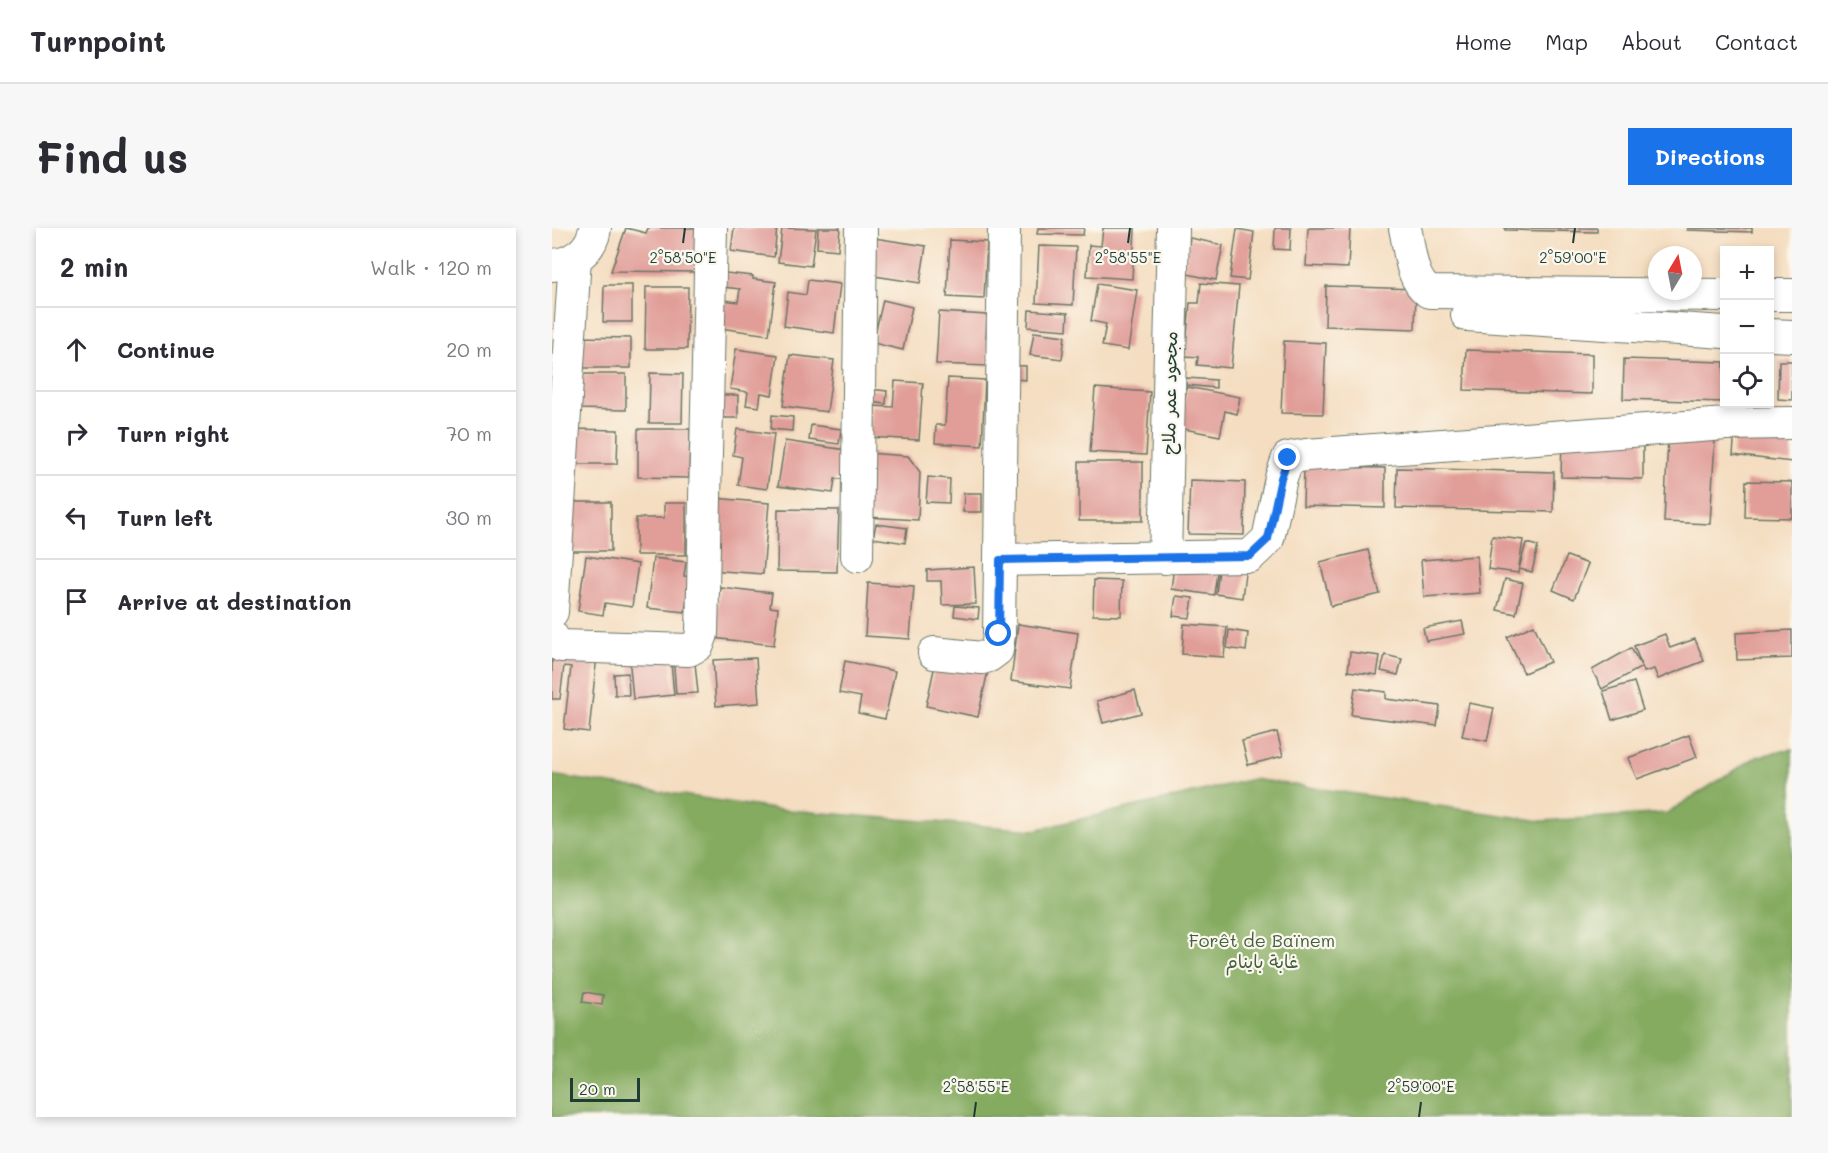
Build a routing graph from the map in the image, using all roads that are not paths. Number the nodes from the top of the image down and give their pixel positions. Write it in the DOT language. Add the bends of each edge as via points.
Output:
graph roads {
  1 [pos="711,228"];
  2 [pos="861,228"];
  3 [pos="1004,228"];
  4 [pos="1173,228"];
  5 [pos="1405,228"];
  6 [pos="596,230"];
  7 [pos="564,262"];
  8 [pos="1720,295"];
  9 [pos="1774,295"];
  10 [pos="1792,295"];
  11 [pos="1467,315"];
  12 [pos="1720,332"];
  13 [pos="1774,335"];
  14 [pos="1792,336"];
  15 [pos="1792,423"];
  16 [pos="857,556"];
  17 [pos="1165,558"];
  18 [pos="1000,560"];
  19 [pos="552,612"];
  20 [pos="552,636"];
  21 [pos="933,653"];
  1 -- 20 [label="street" via="702,634 698,645 689,650 561,646"];
  2 -- 16 [label="street"];
  3 -- 18 [label="street"];
  4 -- 17 [label="street, مجحود عمر ملاح"];
  5 -- 8 [label="street" via="1416,276 1429,292"];
  6 -- 7 [label="street" via="584,252"];
  7 -- 19 [label="street"];
  9 -- 10 [label="street"];
  11 -- 12 [label="street"];
  13 -- 14 [label="street"];
  15 -- 17 [label="street" via="1726,424 1288,458 1268,539 1250,556"];
  17 -- 18 [label="street"];
  18 -- 21 [label="street" via="997,650 982,658"];
}
